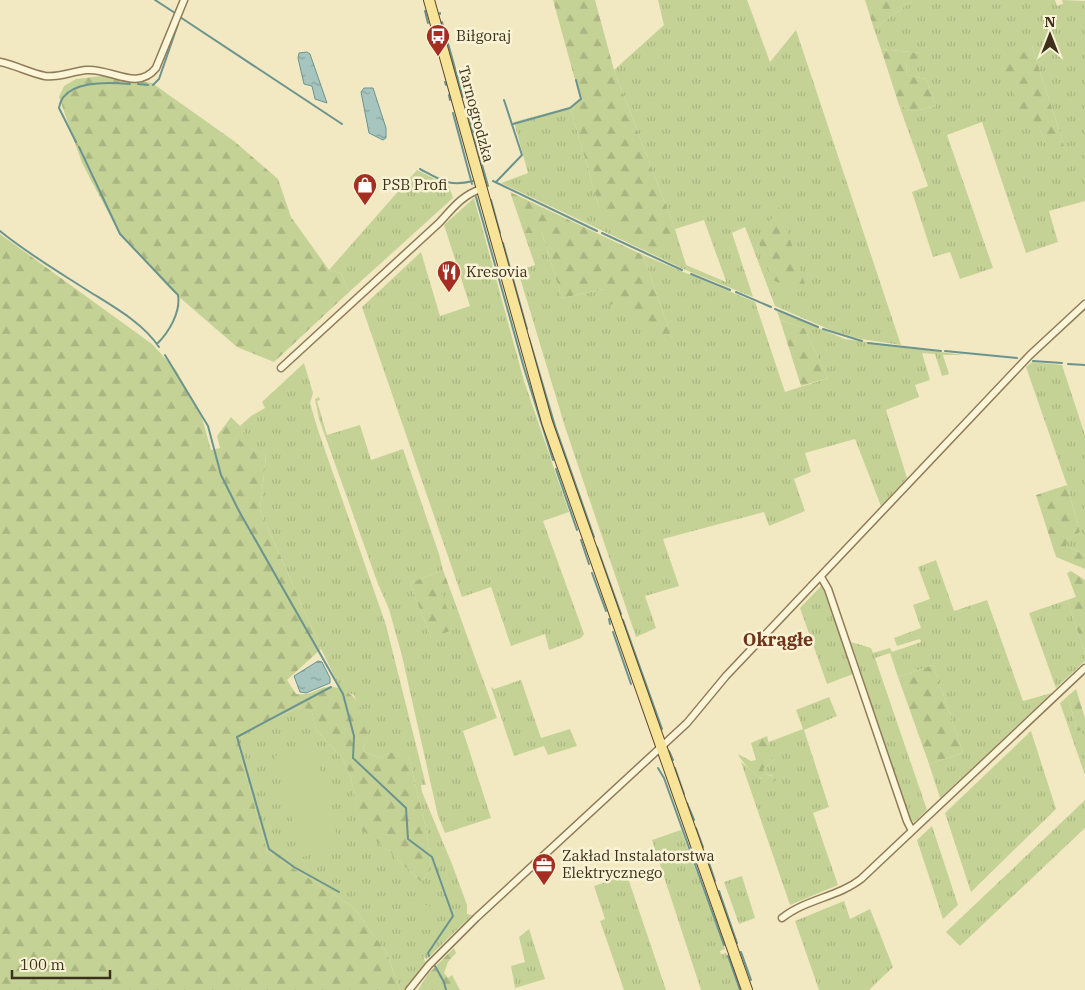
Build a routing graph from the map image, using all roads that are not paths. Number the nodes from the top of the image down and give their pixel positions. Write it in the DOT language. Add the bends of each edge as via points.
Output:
graph roads {
  1 [pos="184,0"];
  2 [pos="429,0"];
  3 [pos="0,62"];
  4 [pos="481,189"];
  5 [pos="1085,304"];
  6 [pos="282,368"];
  7 [pos="821,577"];
  8 [pos="1085,668"];
  9 [pos="660,747"];
  10 [pos="912,831"];
  11 [pos="782,918"];
  12 [pos="409,990"];
  13 [pos="747,990"];
  1 -- 3 [label="street" via="150,76 126,78 93,70 46,76"];
  2 -- 4 [label="main road, Tarnogrodzka"];
  4 -- 6 [label="street" via="458,202"];
  4 -- 9 [label="main road, Tarnogrodzka" via="547,422"];
  5 -- 7 [label="street" via="1030,355"];
  7 -- 9 [label="street" via="726,676 687,723"];
  7 -- 10 [label="street" via="828,589"];
  8 -- 10 [label="street"];
  9 -- 12 [label="street" via="476,918 429,964"];
  9 -- 13 [label="main road, Tarnogrodzka"];
  10 -- 11 [label="street" via="856,883 796,908"];
}
